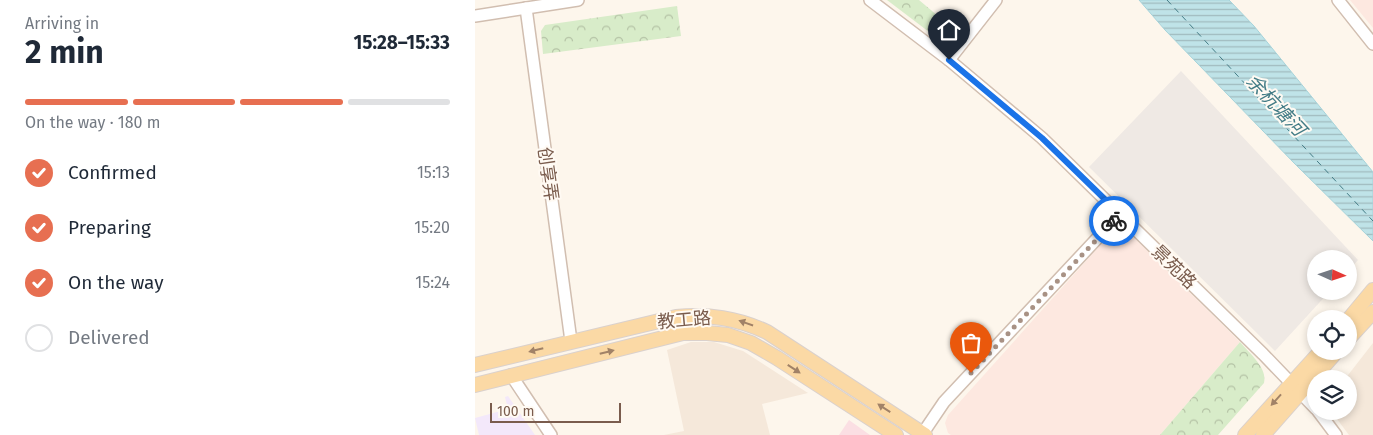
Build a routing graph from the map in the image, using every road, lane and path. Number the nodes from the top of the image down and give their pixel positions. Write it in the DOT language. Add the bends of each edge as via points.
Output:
graph roads {
  1 [pos="578,0"];
  2 [pos="870,0"];
  3 [pos="996,0"];
  4 [pos="1338,0"];
  5 [pos="526,8"];
  6 [pos="475,16"];
  7 [pos="1373,44"];
  8 [pos="949,60"];
  9 [pos="1120,214"];
  10 [pos="1371,293"];
  11 [pos="1357,310"];
  12 [pos="1373,312"];
  13 [pos="1357,329"];
  14 [pos="571,341"];
  15 [pos="1315,360"];
  16 [pos="1327,360"];
  17 [pos="475,365"];
  18 [pos="511,375"];
  19 [pos="475,385"];
  20 [pos="1295,388"];
  21 [pos="1307,400"];
  22 [pos="1325,420"];
  23 [pos="924,434"];
  24 [pos="551,435"];
  25 [pos="895,435"];
  26 [pos="1245,435"];
  27 [pos="1263,435"];
  28 [pos="1336,435"];
  1 -- 5 [label="street"];
  2 -- 8 [label="street, 景苑路"];
  3 -- 8 [label="street"];
  4 -- 7 [label="street"];
  5 -- 6 [label="street"];
  5 -- 14 [label="street, 创享弄"];
  8 -- 9 [label="street, 景苑路" via="1042,138"];
  9 -- 20 [label="street, 景苑路"];
  9 -- 23 [label="street" via="944,402"];
  10 -- 11 [label="main road"];
  12 -- 13 [label="main road"];
  14 -- 17 [label="main road, 教工路, one-way"];
  23 -- 14 [label="main road, 教工路, one-way" via="767,332 741,321 692,315"];
  15 -- 20 [label="main road"];
  16 -- 20 [label="main road"];
  18 -- 19 [label="main road, 教工路"];
  18 -- 24 [label="street"];
  18 -- 25 [label="main road, 教工路, one-way" via="683,333 728,335 751,342"];
  20 -- 21 [label="street, 景苑路"];
  20 -- 26 [label="main road, one-way"];
  20 -- 27 [label="main road"];
  22 -- 28 [label="street, 景苑路"];
}
